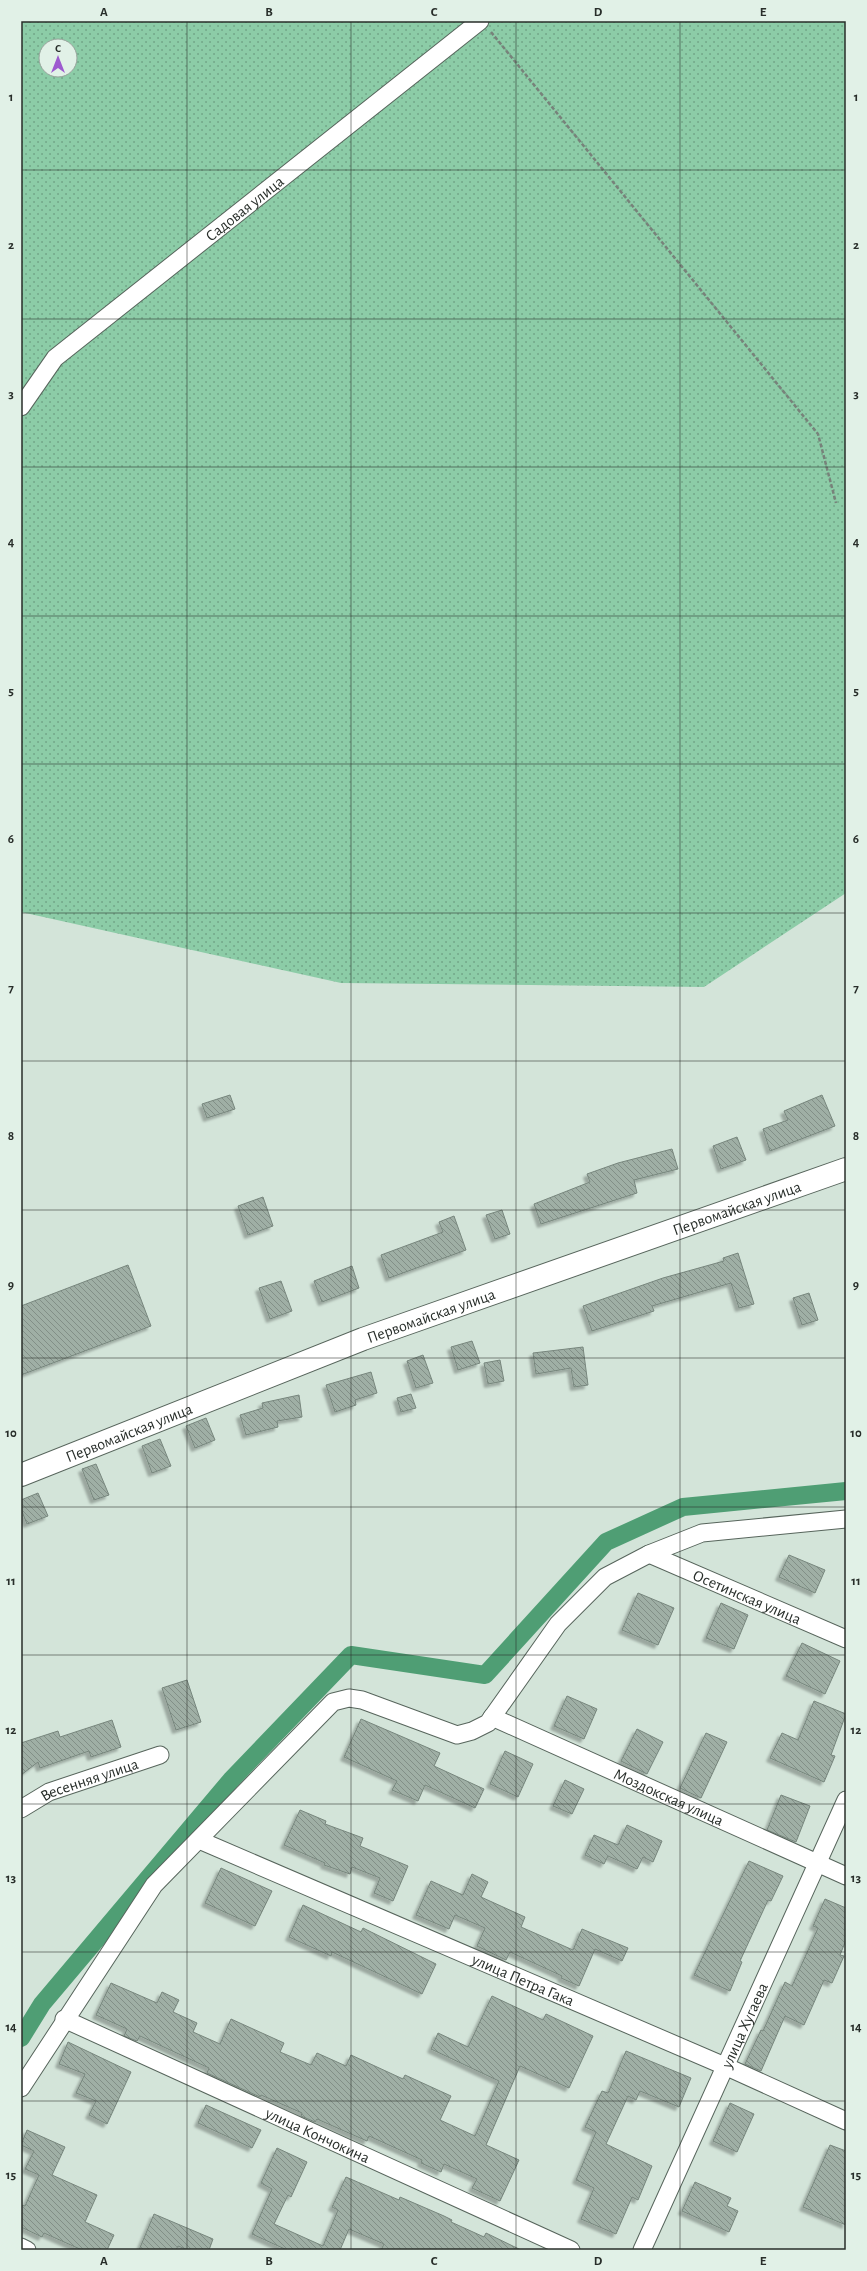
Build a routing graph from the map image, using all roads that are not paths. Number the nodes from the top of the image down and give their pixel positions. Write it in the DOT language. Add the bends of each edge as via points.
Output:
graph roads {
  1 [pos="483,24"];
  2 [pos="21,407"];
  3 [pos="846,1169"];
  4 [pos="21,1475"];
  5 [pos="846,1519"];
  6 [pos="649,1554"];
  7 [pos="846,1639"];
  8 [pos="492,1717"];
  9 [pos="160,1755"];
  10 [pos="846,1800"];
  11 [pos="21,1809"];
  12 [pos="199,1840"];
  13 [pos="818,1864"];
  14 [pos="846,1876"];
  15 [pos="64,2019"];
  16 [pos="727,2067"];
  17 [pos="21,2088"];
  18 [pos="846,2121"];
  19 [pos="21,2247"];
  20 [pos="27,2250"];
  21 [pos="571,2250"];
  22 [pos="642,2250"];
  1 -- 2 [label="street, Садовая улица" via="55,358"];
  3 -- 4 [label="main road, Первомайская улица" via="363,1339"];
  5 -- 6 [label="street" via="702,1533"];
  6 -- 7 [label="street, Осетинская улица"];
  6 -- 8 [label="street" via="605,1577 558,1624"];
  8 -- 12 [label="street" via="488,1723 457,1735 362,1700 349,1698 333,1702"];
  8 -- 13 [label="street, Моздокская улица"];
  9 -- 11 [label="street, Весенняя улица" via="49,1792"];
  10 -- 13 [label="street, улица Хугаева"];
  12 -- 15 [label="street" via="154,1885"];
  12 -- 16 [label="street, улица Петра Гака"];
  13 -- 14 [label="street, Моздокская улица"];
  13 -- 16 [label="street, улица Хугаева"];
  15 -- 17 [label="street"];
  15 -- 21 [label="street, улица Кончокина"];
  16 -- 18 [label="street, улица Петра Гака"];
  16 -- 22 [label="street, улица Хугаева"];
  19 -- 20 [label="street"];
}
